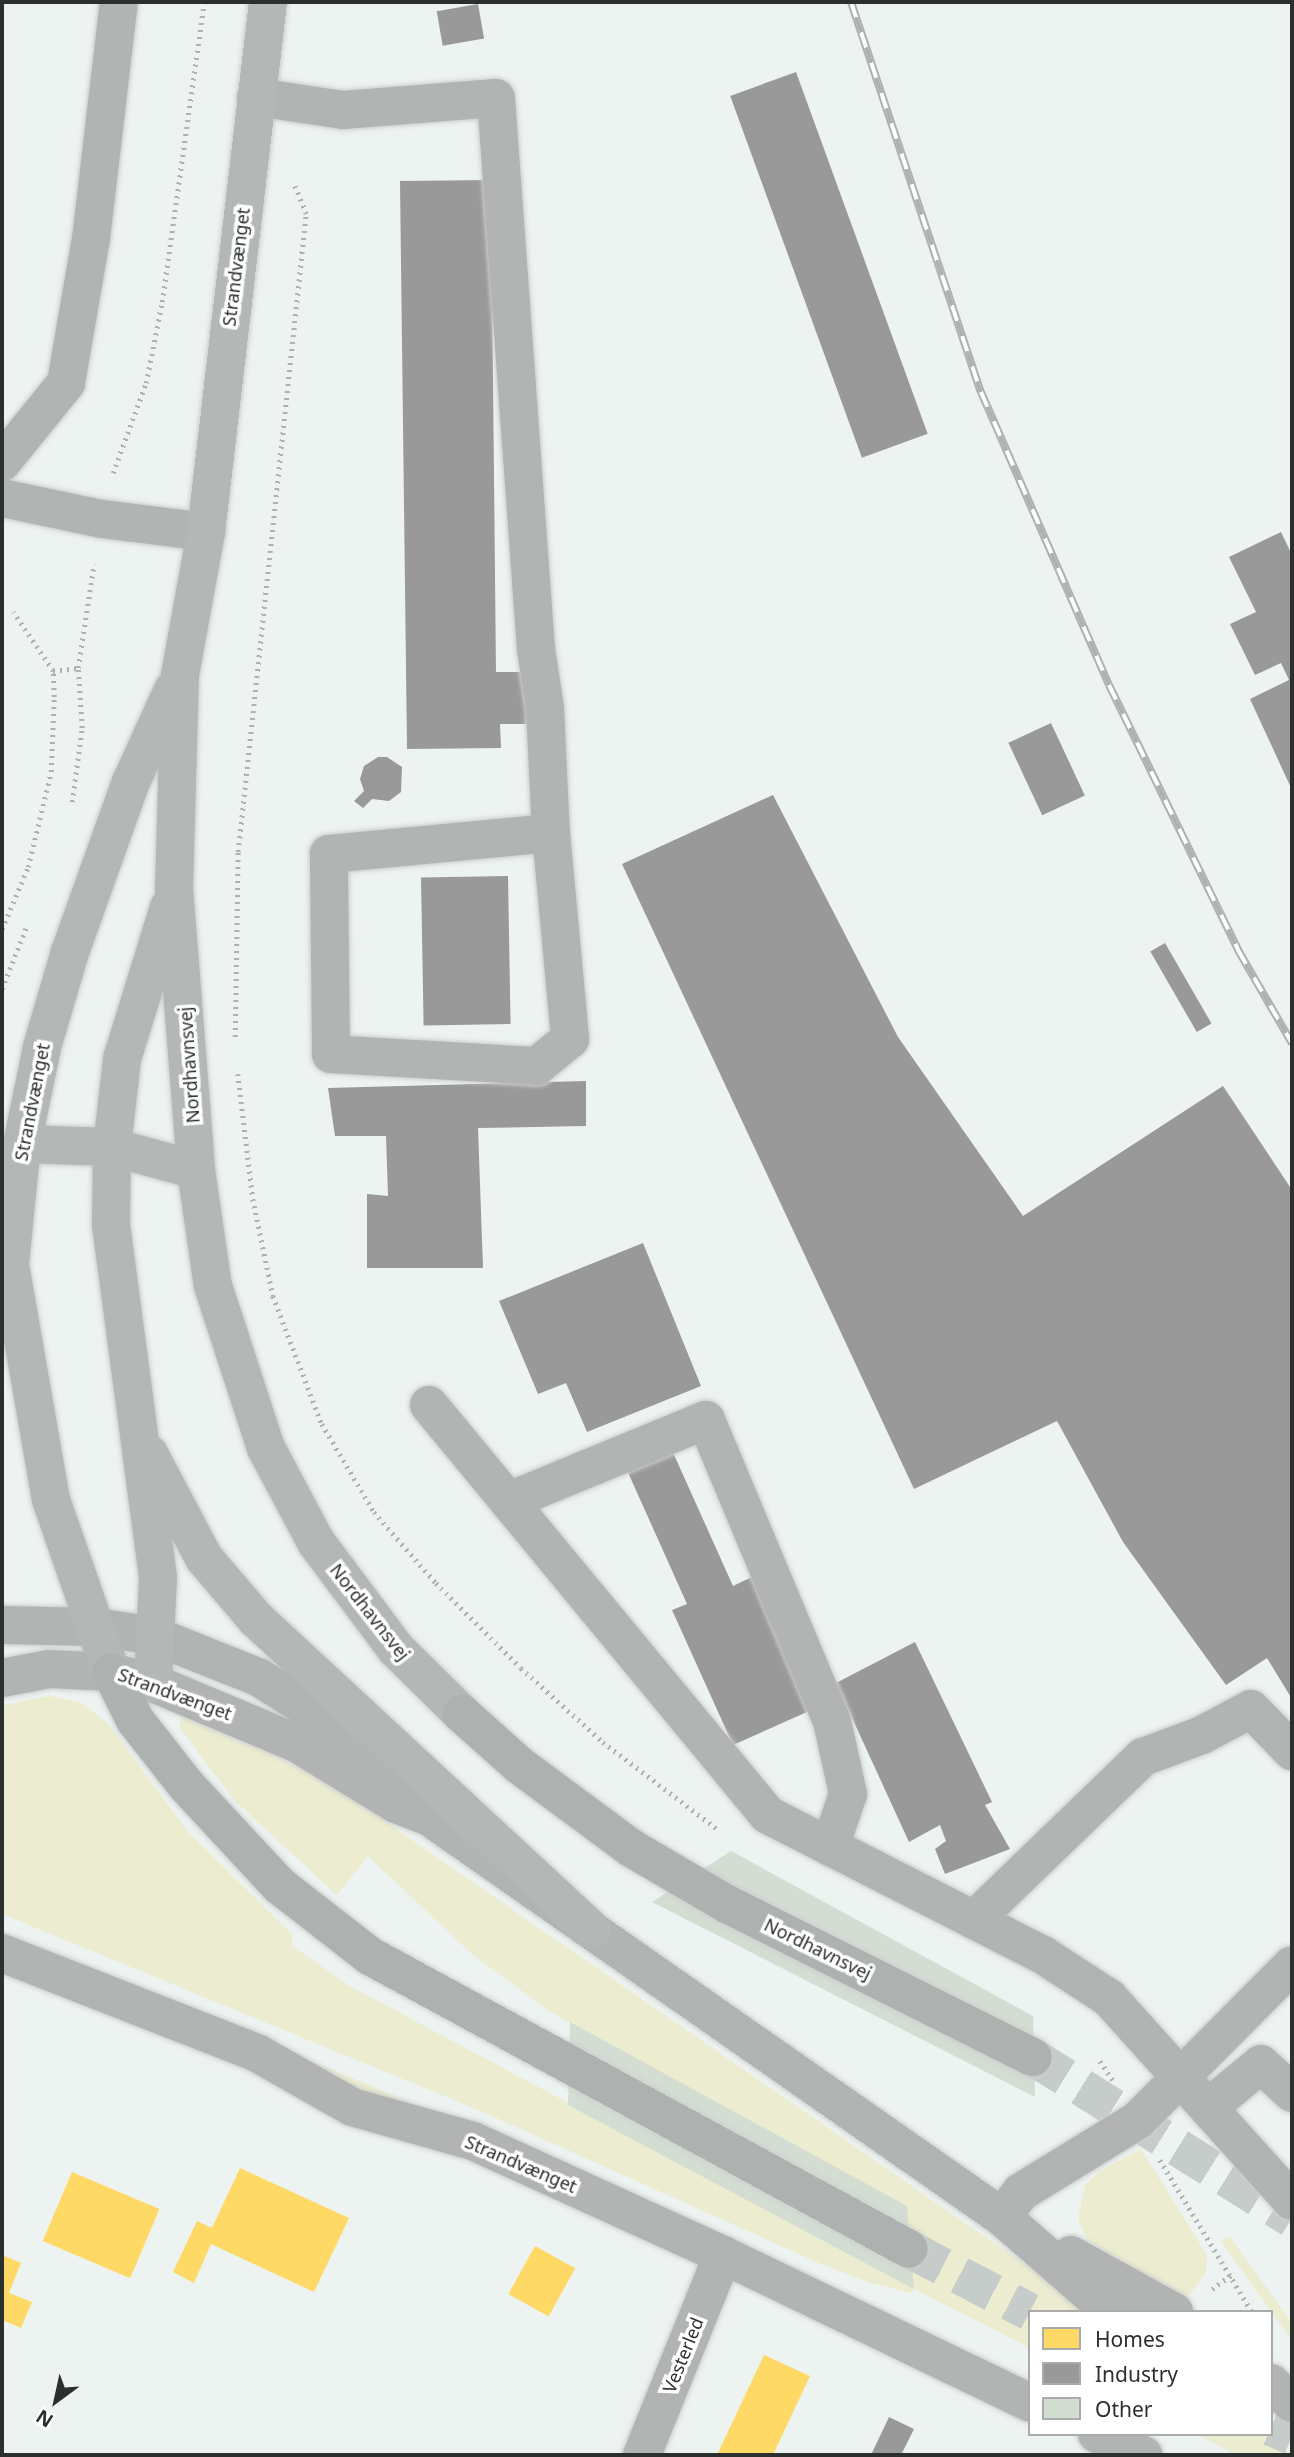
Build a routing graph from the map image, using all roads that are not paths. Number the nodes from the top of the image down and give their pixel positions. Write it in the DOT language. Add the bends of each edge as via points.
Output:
graph roads {
  1 [pos="119,2"];
  2 [pos="268,2"];
  3 [pos="256,97"];
  4 [pos="2,462"];
  5 [pos="2,498"];
  6 [pos="206,532"];
  7 [pos="180,675"];
  8 [pos="551,833"];
  9 [pos="174,888"];
  10 [pos="22,1144"];
  11 [pos="112,1147"];
  12 [pos="196,1170"];
  13 [pos="10,1264"];
  14 [pos="2,1311"];
  15 [pos="429,1405"];
  16 [pos="137,1430"];
  17 [pos="509,1501"];
  18 [pos="2,1625"];
  19 [pos="95,1627"];
  20 [pos="155,1636"];
  21 [pos="111,1672"];
  22 [pos="2,1678"];
  23 [pos="153,1683"];
  24 [pos="462,1714"];
  25 [pos="1292,1751"];
  26 [pos="428,1816"];
  27 [pos="830,1847"];
  28 [pos="974,1920"];
  29 [pos="592,1930"];
  30 [pos="2,1953"];
  31 [pos="1292,1965"];
  32 [pos="1034,2057"];
  33 [pos="1182,2078"];
  34 [pos="1292,2093"];
  35 [pos="1209,2108"];
  36 [pos="1292,2201"];
  37 [pos="1002,2217"];
  38 [pos="909,2249"];
  39 [pos="723,2255"];
  40 [pos="1109,2310"];
  41 [pos="1170,2310"];
  42 [pos="1273,2385"];
  43 [pos="1028,2402"];
  44 [pos="1292,2403"];
  45 [pos="1273,2416"];
  46 [pos="1292,2424"];
  47 [pos="1101,2436"];
  48 [pos="642,2455"];
  49 [pos="1143,2455"];
  1 -- 4 [label="street" via="91,239 66,383"];
  2 -- 3 [label="main road, Strandvænget"];
  3 -- 6 [label="main road, Strandvænget"];
  3 -- 8 [label="street" via="343,110 496,98"];
  5 -- 6 [label="street" via="102,519"];
  6 -- 7 [label="main road, Strandvænget"];
  7 -- 9 [label="main road, Strandvænget"];
  7 -- 10 [label="main road, Strandvænget" via="131,782 70,952 42,1047"];
  8 -- 8 [label="street" via="570,1039 537,1066 331,1054 329,854"];
  9 -- 11 [label="main road" via="122,1059"];
  9 -- 12 [label="main road, Nordhavnsvej"];
  10 -- 11 [label="main road"];
  10 -- 13 [label="main road, Strandvænget"];
  11 -- 12 [label="main road"];
  11 -- 16 [label="main road" via="111,1226"];
  12 -- 24 [label="main road, Nordhavnsvej" via="213,1286 266,1448 324,1552 396,1649"];
  13 -- 14 [label="main road"];
  13 -- 19 [label="main road, Strandvænget" via="51,1500"];
  15 -- 17 [label="street"];
  16 -- 20 [label="main road" via="158,1577"];
  16 -- 29 [label="main road" via="204,1558 256,1619"];
  17 -- 27 [label="street" via="768,1815"];
  17 -- 27 [label="street" via="706,1420 832,1721 848,1794"];
  18 -- 19 [label="street"];
  19 -- 20 [label="street, Strandvænget"];
  19 -- 21 [label="main road, Strandvænget"];
  20 -- 23 [label="main road"];
  20 -- 26 [label="street, Strandvænget" via="260,1678 342,1731"];
  21 -- 22 [label="street" via="48,1669"];
  21 -- 23 [label="street, Strandvænget"];
  21 -- 38 [label="highway" via="135,1720 186,1785 280,1886 370,1956"];
  23 -- 26 [label="street, Strandvænget" via="298,1744 396,1804"];
  24 -- 32 [label="highway, Nordhavnsvej" via="519,1765 631,1848 727,1904"];
  25 -- 28 [label="street" via="1251,1709 1202,1735 1143,1757"];
  26 -- 29 [label="street, Strandvænget"];
  27 -- 28 [label="street"];
  28 -- 33 [label="street" via="1043,1955 1109,1998"];
  29 -- 37 [label="street, Strandvænget"];
  30 -- 39 [label="street, Strandvænget" via="257,2053 352,2107 473,2141"];
  31 -- 33 [label="street"];
  33 -- 35 [label="street"];
  33 -- 37 [label="street" via="1138,2120 1021,2192"];
  34 -- 35 [label="street" via="1261,2064"];
  35 -- 36 [label="street"];
  37 -- 40 [label="street, Strandvænget"];
  37 -- 41 [label="street, Strandvænget"];
  39 -- 43 [label="street, Strandvænget"];
  39 -- 48 [label="street, Vesterled"];
  42 -- 44 [label="street"];
  45 -- 46 [label="street"];
  47 -- 49 [label="street"];
}
